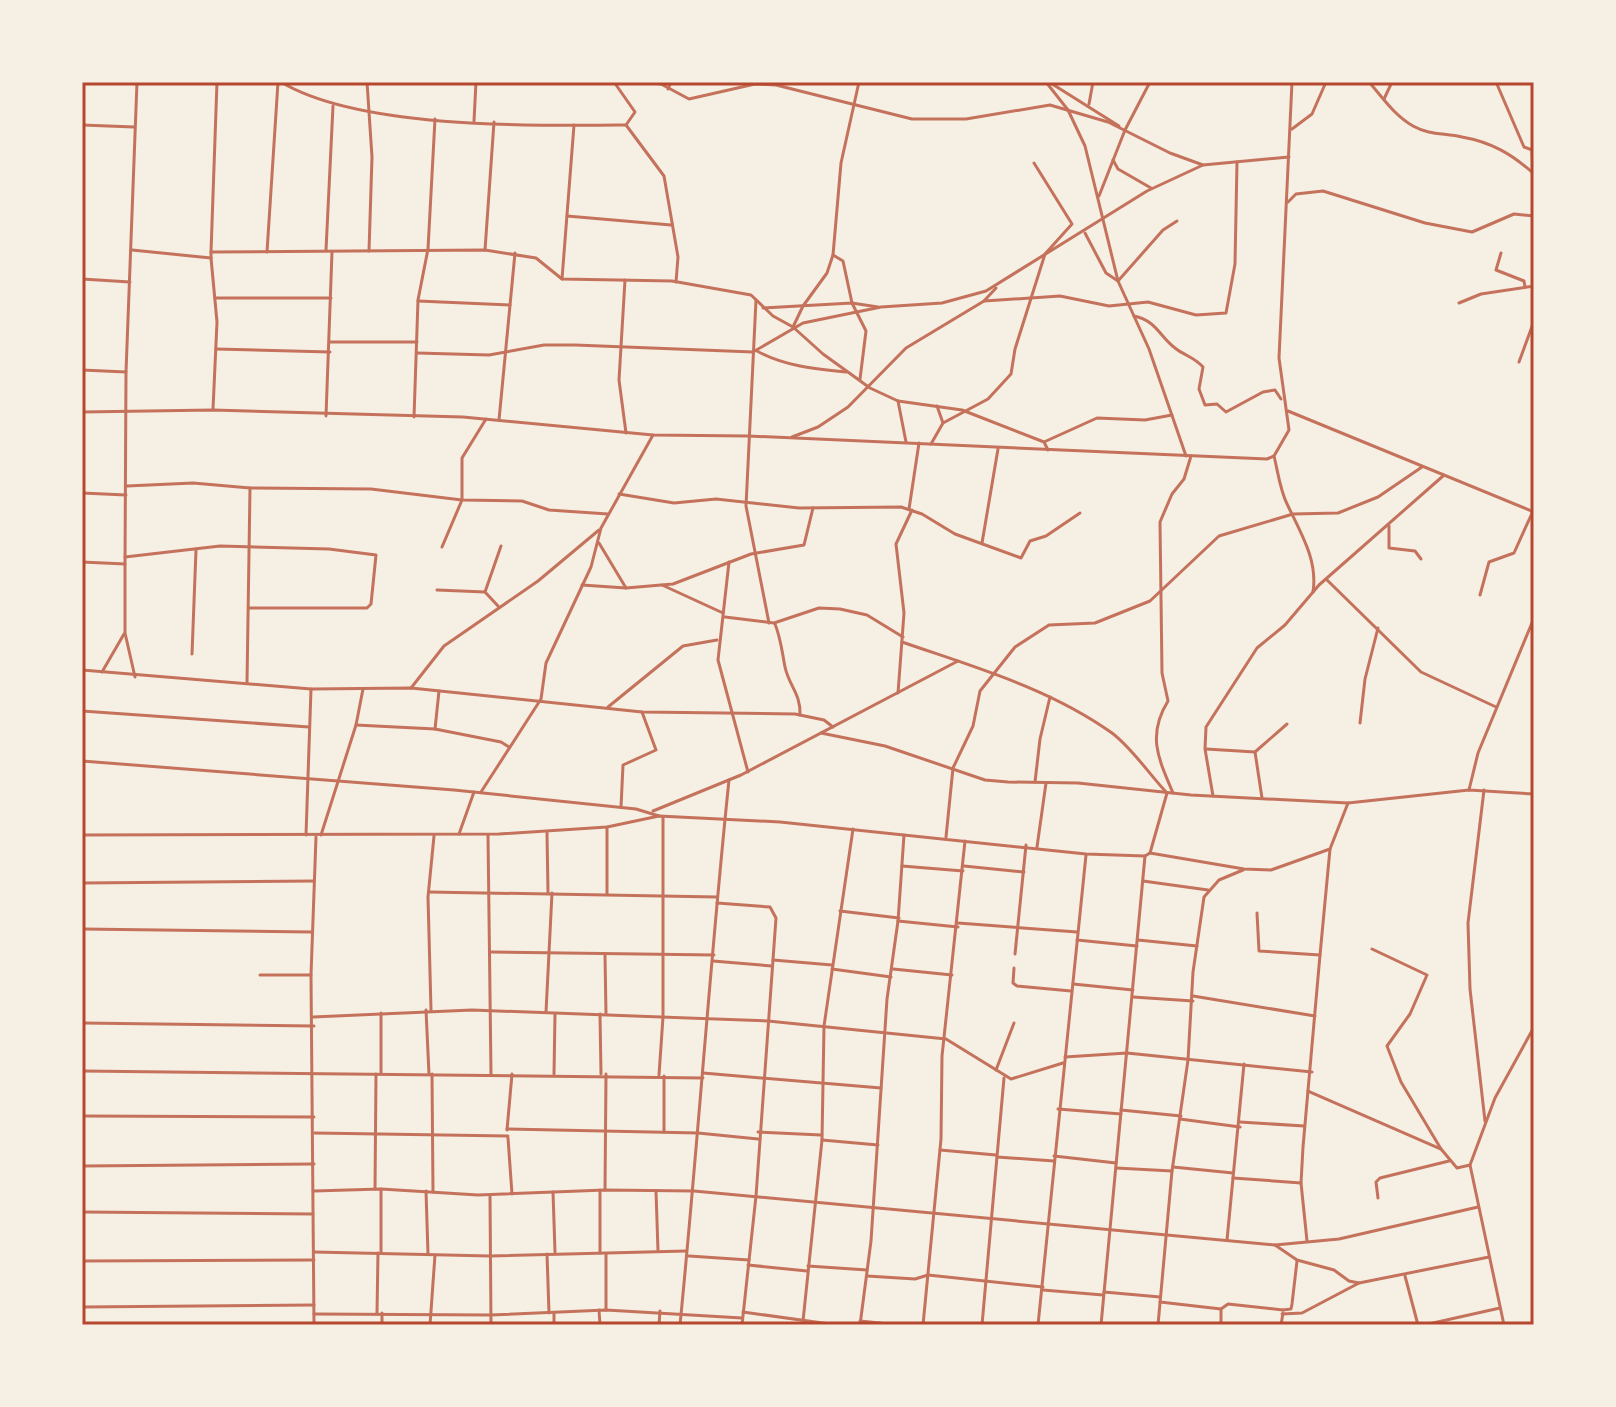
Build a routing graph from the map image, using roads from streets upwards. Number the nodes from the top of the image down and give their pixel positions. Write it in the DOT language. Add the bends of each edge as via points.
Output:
graph roads {
  1 [pos="137,82"];
  2 [pos="217,82"];
  3 [pos="279,82"];
  4 [pos="367,82"];
  5 [pos="476,82"];
  6 [pos="614,82"];
  7 [pos="643,82"];
  8 [pos="671,82"];
  9 [pos="859,82"];
  10 [pos="1048,82"];
  11 [pos="1093,82"];
  12 [pos="1150,82"];
  13 [pos="1292,82"];
  14 [pos="1326,82"];
  15 [pos="1369,82"];
  16 [pos="1392,82"];
  17 [pos="1496,82"];
  18 [pos="778,83"];
  19 [pos="668,89"];
  20 [pos="1384,99"];
  21 [pos="1089,104"];
  22 [pos="333,106"];
  23 [pos="856,106"];
  24 [pos="1068,110"];
  25 [pos="370,111"];
  26 [pos="435,119"];
  27 [pos="474,121"];
  28 [pos="494,122"];
  29 [pos="82,125"];
  30 [pos="574,125"];
  31 [pos="626,125"];
  32 [pos="134,127"];
  33 [pos="1292,129"];
  34 [pos="1125,130"];
  35 [pos="1534,139"];
  36 [pos="1532,150"];
  37 [pos="1289,157"];
  38 [pos="1113,160"];
  39 [pos="1237,162"];
  40 [pos="1034,163"];
  41 [pos="1203,165"];
  42 [pos="1533,173"];
  43 [pos="1152,189"];
  44 [pos="1099,196"];
  45 [pos="1288,202"];
  46 [pos="566,216"];
  47 [pos="1534,216"];
  48 [pos="1104,221"];
  49 [pos="1177,221"];
  50 [pos="671,225"];
  51 [pos="1084,231"];
  52 [pos="428,249"];
  53 [pos="131,250"];
  54 [pos="485,250"];
  55 [pos="329,251"];
  56 [pos="369,251"];
  57 [pos="267,252"];
  58 [pos="515,253"];
  59 [pos="1501,253"];
  60 [pos="1045,254"];
  61 [pos="211,255"];
  62 [pos="833,255"];
  63 [pos="82,279"];
  64 [pos="562,279"];
  65 [pos="625,280"];
  66 [pos="1118,281"];
  67 [pos="130,282"];
  68 [pos="676,282"];
  69 [pos="1000,285"];
  70 [pos="1534,286"];
  71 [pos="1525,287"];
  72 [pos="215,298"];
  73 [pos="331,298"];
  74 [pos="1030,298"];
  75 [pos="418,300"];
  76 [pos="756,300"];
  77 [pos="984,301"];
  78 [pos="852,303"];
  79 [pos="1459,303"];
  80 [pos="510,305"];
  81 [pos="1128,305"];
  82 [pos="803,306"];
  83 [pos="881,307"];
  84 [pos="763,308"];
  85 [pos="859,312"];
  86 [pos="1133,316"];
  87 [pos="1534,321"];
  88 [pos="793,327"];
  89 [pos="330,342"];
  90 [pos="417,342"];
  91 [pos="620,348"];
  92 [pos="216,349"];
  93 [pos="753,351"];
  94 [pos="330,352"];
  95 [pos="417,353"];
  96 [pos="504,354"];
  97 [pos="1519,362"];
  98 [pos="82,370"];
  99 [pos="126,372"];
  100 [pos="846,372"];
  101 [pos="860,380"];
  102 [pos="870,388"];
  103 [pos="898,401"];
  104 [pos="1284,402"];
  105 [pos="937,406"];
  106 [pos="213,410"];
  107 [pos="962,410"];
  108 [pos="1288,411"];
  109 [pos="82,412"];
  110 [pos="128,414"];
  111 [pos="1172,415"];
  112 [pos="326,416"];
  113 [pos="414,417"];
  114 [pos="486,419"];
  115 [pos="499,420"];
  116 [pos="943,423"];
  117 [pos="818,427"];
  118 [pos="626,433"];
  119 [pos="653,435"];
  120 [pos="748,436"];
  121 [pos="789,439"];
  122 [pos="821,440"];
  123 [pos="906,442"];
  124 [pos="1044,442"];
  125 [pos="919,443"];
  126 [pos="931,444"];
  127 [pos="998,449"];
  128 [pos="1048,450"];
  129 [pos="1188,456"];
  130 [pos="1274,456"];
  131 [pos="1422,467"];
  132 [pos="1443,476"];
  133 [pos="127,486"];
  134 [pos="250,488"];
  135 [pos="82,493"];
  136 [pos="619,494"];
  137 [pos="126,495"];
  138 [pos="462,500"];
  139 [pos="746,500"];
  140 [pos="813,508"];
  141 [pos="910,509"];
  142 [pos="1533,511"];
  143 [pos="1080,513"];
  144 [pos="608,514"];
  145 [pos="1293,514"];
  146 [pos="1389,526"];
  147 [pos="601,528"];
  148 [pos="599,543"];
  149 [pos="982,544"];
  150 [pos="501,546"];
  151 [pos="442,547"];
  152 [pos="196,548"];
  153 [pos="251,548"];
  154 [pos="755,554"];
  155 [pos="125,557"];
  156 [pos="1421,559"];
  157 [pos="82,562"];
  158 [pos="729,562"];
  159 [pos="125,564"];
  160 [pos="1327,580"];
  161 [pos="582,585"];
  162 [pos="662,585"];
  163 [pos="626,588"];
  164 [pos="437,590"];
  165 [pos="1162,591"];
  166 [pos="485,592"];
  167 [pos="1313,592"];
  168 [pos="1480,595"];
  169 [pos="498,606"];
  170 [pos="249,608"];
  171 [pos="723,615"];
  172 [pos="1534,618"];
  173 [pos="772,623"];
  174 [pos="1378,628"];
  175 [pos="125,633"];
  176 [pos="903,637"];
  177 [pos="718,640"];
  178 [pos="902,642"];
  179 [pos="192,654"];
  180 [pos="958,661"];
  181 [pos="82,670"];
  182 [pos="102,672"];
  183 [pos="995,672"];
  184 [pos="135,677"];
  185 [pos="247,683"];
  186 [pos="363,688"];
  187 [pos="411,688"];
  188 [pos="311,689"];
  189 [pos="439,691"];
  190 [pos="898,694"];
  191 [pos="1050,697"];
  192 [pos="541,699"];
  193 [pos="608,707"];
  194 [pos="1496,707"];
  195 [pos="82,711"];
  196 [pos="734,711"];
  197 [pos="642,712"];
  198 [pos="800,715"];
  199 [pos="1360,723"];
  200 [pos="1287,724"];
  201 [pos="356,725"];
  202 [pos="309,727"];
  203 [pos="833,727"];
  204 [pos="435,729"];
  205 [pos="821,733"];
  206 [pos="510,747"];
  207 [pos="1205,749"];
  208 [pos="1255,752"];
  209 [pos="82,761"];
  210 [pos="953,768"];
  211 [pos="748,772"];
  212 [pos="307,779"];
  213 [pos="729,780"];
  214 [pos="338,782"];
  215 [pos="1035,782"];
  216 [pos="1046,782"];
  217 [pos="1469,790"];
  218 [pos="1484,790"];
  219 [pos="474,792"];
  220 [pos="481,793"];
  221 [pos="1167,793"];
  222 [pos="1173,793"];
  223 [pos="1534,794"];
  224 [pos="1213,796"];
  225 [pos="1262,798"];
  226 [pos="1348,803"];
  227 [pos="621,807"];
  228 [pos="652,812"];
  229 [pos="661,816"];
  230 [pos="725,819"];
  231 [pos="607,827"];
  232 [pos="853,829"];
  233 [pos="547,833"];
  234 [pos="82,835"];
  235 [pos="306,835"];
  236 [pos="318,835"];
  237 [pos="458,835"];
  238 [pos="488,835"];
  239 [pos="904,835"];
  240 [pos="434,836"];
  241 [pos="946,838"];
  242 [pos="965,841"];
  243 [pos="1026,845"];
  244 [pos="1037,847"];
  245 [pos="1330,849"];
  246 [pos="1150,853"];
  247 [pos="1086,854"];
  248 [pos="1145,856"];
  249 [pos="902,866"];
  250 [pos="963,868"];
  251 [pos="1244,869"];
  252 [pos="1024,872"];
  253 [pos="314,881"];
  254 [pos="1143,881"];
  255 [pos="82,883"];
  256 [pos="1208,890"];
  257 [pos="429,892"];
  258 [pos="490,893"];
  259 [pos="550,893"];
  260 [pos="607,894"];
  261 [pos="661,896"];
  262 [pos="717,897"];
  263 [pos="717,903"];
  264 [pos="840,911"];
  265 [pos="1257,913"];
  266 [pos="898,919"];
  267 [pos="958,925"];
  268 [pos="1018,927"];
  269 [pos="82,929"];
  270 [pos="312,932"];
  271 [pos="1077,932"];
  272 [pos="1077,940"];
  273 [pos="1138,940"];
  274 [pos="1137,946"];
  275 [pos="1197,946"];
  276 [pos="1372,949"];
  277 [pos="550,951"];
  278 [pos="491,952"];
  279 [pos="1015,954"];
  280 [pos="605,955"];
  281 [pos="662,955"];
  282 [pos="714,955"];
  283 [pos="1320,955"];
  284 [pos="773,960"];
  285 [pos="713,961"];
  286 [pos="772,966"];
  287 [pos="832,967"];
  288 [pos="1014,968"];
  289 [pos="893,969"];
  290 [pos="260,975"];
  291 [pos="311,975"];
  292 [pos="952,975"];
  293 [pos="891,977"];
  294 [pos="1072,983"];
  295 [pos="1133,990"];
  296 [pos="1071,991"];
  297 [pos="1133,997"];
  298 [pos="1193,999"];
  299 [pos="429,1010"];
  300 [pos="491,1011"];
  301 [pos="546,1012"];
  302 [pos="381,1013"];
  303 [pos="555,1013"];
  304 [pos="603,1014"];
  305 [pos="1315,1016"];
  306 [pos="313,1017"];
  307 [pos="663,1017"];
  308 [pos="708,1019"];
  309 [pos="768,1021"];
  310 [pos="82,1023"];
  311 [pos="1014,1023"];
  312 [pos="314,1026"];
  313 [pos="824,1026"];
  314 [pos="1534,1027"];
  315 [pos="886,1032"];
  316 [pos="946,1039"];
  317 [pos="1127,1053"];
  318 [pos="1065,1057"];
  319 [pos="1188,1060"];
  320 [pos="1063,1063"];
  321 [pos="1244,1064"];
  322 [pos="996,1070"];
  323 [pos="82,1071"];
  324 [pos="1312,1072"];
  325 [pos="314,1074"];
  326 [pos="378,1074"];
  327 [pos="430,1074"];
  328 [pos="491,1074"];
  329 [pos="512,1074"];
  330 [pos="554,1074"];
  331 [pos="604,1074"];
  332 [pos="662,1075"];
  333 [pos="703,1075"];
  334 [pos="763,1078"];
  335 [pos="1004,1078"];
  336 [pos="824,1083"];
  337 [pos="881,1088"];
  338 [pos="1308,1091"];
  339 [pos="1058,1109"];
  340 [pos="1121,1112"];
  341 [pos="82,1116"];
  342 [pos="314,1117"];
  343 [pos="1181,1118"];
  344 [pos="1486,1122"];
  345 [pos="1240,1124"];
  346 [pos="1304,1126"];
  347 [pos="507,1129"];
  348 [pos="664,1132"];
  349 [pos="758,1132"];
  350 [pos="314,1133"];
  351 [pos="607,1133"];
  352 [pos="698,1133"];
  353 [pos="377,1134"];
  354 [pos="433,1134"];
  355 [pos="508,1136"];
  356 [pos="821,1137"];
  357 [pos="758,1139"];
  358 [pos="878,1145"];
  359 [pos="1441,1149"];
  360 [pos="939,1150"];
  361 [pos="996,1156"];
  362 [pos="1054,1158"];
  363 [pos="1449,1161"];
  364 [pos="314,1164"];
  365 [pos="1116,1165"];
  366 [pos="1470,1165"];
  367 [pos="82,1166"];
  368 [pos="1172,1169"];
  369 [pos="1233,1176"];
  370 [pos="1301,1183"];
  371 [pos="375,1189"];
  372 [pos="381,1189"];
  373 [pos="603,1190"];
  374 [pos="314,1191"];
  375 [pos="426,1191"];
  376 [pos="656,1191"];
  377 [pos="694,1191"];
  378 [pos="433,1192"];
  379 [pos="553,1192"];
  380 [pos="512,1194"];
  381 [pos="490,1195"];
  382 [pos="756,1196"];
  383 [pos="1378,1198"];
  384 [pos="814,1202"];
  385 [pos="874,1207"];
  386 [pos="1478,1207"];
  387 [pos="82,1212"];
  388 [pos="933,1212"];
  389 [pos="313,1214"];
  390 [pos="991,1220"];
  391 [pos="1046,1226"];
  392 [pos="1109,1231"];
  393 [pos="1167,1235"];
  394 [pos="1227,1240"];
  395 [pos="1307,1241"];
  396 [pos="1275,1245"];
  397 [pos="658,1251"];
  398 [pos="314,1252"];
  399 [pos="380,1253"];
  400 [pos="600,1253"];
  401 [pos="606,1253"];
  402 [pos="688,1253"];
  403 [pos="428,1254"];
  404 [pos="547,1254"];
  405 [pos="555,1254"];
  406 [pos="435,1255"];
  407 [pos="490,1256"];
  408 [pos="1489,1257"];
  409 [pos="314,1260"];
  410 [pos="1297,1260"];
  411 [pos="82,1261"];
  412 [pos="748,1263"];
  413 [pos="808,1268"];
  414 [pos="867,1270"];
  415 [pos="928,1275"];
  416 [pos="867,1276"];
  417 [pos="1405,1276"];
  418 [pos="986,1281"];
  419 [pos="1359,1283"];
  420 [pos="1043,1289"];
  421 [pos="1104,1294"];
  422 [pos="1160,1300"];
  423 [pos="314,1305"];
  424 [pos="82,1307"];
  425 [pos="1500,1308"];
  426 [pos="1221,1309"];
  427 [pos="599,1310"];
  428 [pos="606,1310"];
  429 [pos="660,1311"];
  430 [pos="681,1312"];
  431 [pos="743,1312"];
  432 [pos="1283,1312"];
  433 [pos="379,1313"];
  434 [pos="552,1313"];
  435 [pos="314,1314"];
  436 [pos="431,1314"];
  437 [pos="490,1315"];
  438 [pos="742,1318"];
  439 [pos="801,1322"];
  440 [pos="860,1323"];
  441 [pos="1433,1324"];
  442 [pos="314,1325"];
  443 [pos="382,1325"];
  444 [pos="430,1325"];
  445 [pos="491,1325"];
  446 [pos="554,1325"];
  447 [pos="600,1325"];
  448 [pos="659,1325"];
  449 [pos="680,1325"];
  450 [pos="742,1325"];
  451 [pos="837,1325"];
  452 [pos="899,1325"];
  453 [pos="923,1325"];
  454 [pos="982,1325"];
  455 [pos="1038,1325"];
  456 [pos="1101,1325"];
  457 [pos="1158,1325"];
  458 [pos="1221,1325"];
  459 [pos="1281,1325"];
  460 [pos="1418,1325"];
  461 [pos="1424,1325"];
  462 [pos="1504,1325"];
  1 -- 32 [label="street"];
  2 -- 61 [label="street"];
  3 -- 22 [label="street"];
  3 -- 57 [label="street"];
  4 -- 25 [label="street"];
  5 -- 27 [label="street"];
  6 -- 31 [label="street" via="636,114"];
  7 -- 19 [label="street"];
  8 -- 19 [label="street"];
  9 -- 23 [label="street"];
  10 -- 21 [label="street"];
  10 -- 24 [label="street"];
  11 -- 21 [label="street"];
  12 -- 34 [label="street"];
  13 -- 33 [label="street"];
  14 -- 33 [label="street" via="1312,114"];
  15 -- 20 [label="street"];
  16 -- 20 [label="street"];
  17 -- 36 [label="street" via="1524,147"];
  18 -- 19 [label="street" via="701,99 680,97"];
  18 -- 23 [label="street"];
  20 -- 42 [label="street" via="1393,113 1414,127 1493,145"];
  21 -- 34 [label="street"];
  22 -- 25 [label="street"];
  22 -- 55 [label="street"];
  23 -- 24 [label="street" via="912,119 966,119 1050,105"];
  23 -- 62 [label="street" via="841,163"];
  24 -- 34 [label="street"];
  24 -- 44 [label="street"];
  25 -- 26 [label="street"];
  25 -- 56 [label="street"];
  26 -- 27 [label="street"];
  26 -- 52 [label="street"];
  27 -- 28 [label="street"];
  28 -- 30 [label="street"];
  28 -- 54 [label="street"];
  29 -- 32 [label="street"];
  30 -- 31 [label="street"];
  30 -- 46 [label="street"];
  31 -- 50 [label="street" via="664,176"];
  32 -- 53 [label="street"];
  33 -- 37 [label="street"];
  34 -- 38 [label="street"];
  34 -- 41 [label="street"];
  35 -- 36 [label="street"];
  36 -- 42 [label="street"];
  37 -- 39 [label="street"];
  37 -- 45 [label="street"];
  38 -- 43 [label="street" via="1118,169"];
  38 -- 44 [label="street"];
  39 -- 41 [label="street"];
  39 -- 81 [label="street" via="1229,310 1196,315 1161,304"];
  40 -- 60 [label="street" via="1072,224"];
  41 -- 43 [label="street"];
  43 -- 48 [label="street"];
  44 -- 48 [label="street"];
  45 -- 47 [label="street" via="1296,194 1323,191 1472,232 1514,214"];
  45 -- 104 [label="street" via="1279,358"];
  46 -- 50 [label="street"];
  46 -- 64 [label="street"];
  48 -- 51 [label="street"];
  48 -- 66 [label="street"];
  49 -- 66 [label="street"];
  50 -- 68 [label="street" via="678,257"];
  51 -- 60 [label="street"];
  51 -- 66 [label="street" via="1106,273"];
  52 -- 54 [label="street"];
  52 -- 56 [label="street"];
  52 -- 75 [label="street"];
  53 -- 61 [label="street"];
  53 -- 67 [label="street"];
  54 -- 58 [label="street"];
  55 -- 56 [label="street"];
  55 -- 57 [label="street"];
  55 -- 73 [label="street"];
  57 -- 61 [label="street"];
  58 -- 64 [label="street" via="536,258"];
  58 -- 80 [label="street"];
  59 -- 71 [label="street" via="1496,270 1524,281"];
  60 -- 69 [label="street"];
  60 -- 74 [label="street"];
  61 -- 72 [label="street"];
  62 -- 78 [label="street" via="843,261"];
  62 -- 82 [label="street"];
  63 -- 67 [label="street"];
  64 -- 65 [label="street"];
  65 -- 68 [label="street"];
  65 -- 91 [label="street"];
  66 -- 81 [label="street"];
  67 -- 99 [label="street"];
  68 -- 76 [label="street"];
  69 -- 77 [label="street"];
  69 -- 83 [label="street" via="942,303"];
  70 -- 71 [label="street"];
  71 -- 79 [label="street"];
  72 -- 73 [label="street"];
  72 -- 92 [label="street"];
  73 -- 89 [label="street"];
  74 -- 77 [label="street"];
  74 -- 81 [label="street" via="1060,296"];
  74 -- 107 [label="street" via="1011,374 988,399"];
  75 -- 80 [label="street"];
  75 -- 90 [label="street"];
  76 -- 84 [label="street"];
  76 -- 93 [label="street"];
  77 -- 102 [label="street" via="906,348 877,374"];
  78 -- 82 [label="street"];
  78 -- 83 [label="street"];
  78 -- 85 [label="street"];
  80 -- 96 [label="street"];
  81 -- 86 [label="street"];
  82 -- 84 [label="street"];
  82 -- 88 [label="street"];
  83 -- 85 [label="street"];
  84 -- 88 [label="street"];
  85 -- 88 [label="street"];
  85 -- 101 [label="street" via="867,337"];
  86 -- 104 [label="street" via="1151,322 1174,348 1203,367 1199,389 1205,405 1217,404 1226,412 1275,390"];
  86 -- 111 [label="street"];
  87 -- 97 [label="street"];
  88 -- 93 [label="street"];
  88 -- 100 [label="street"];
  89 -- 90 [label="street"];
  89 -- 94 [label="street"];
  90 -- 95 [label="street"];
  91 -- 93 [label="street"];
  91 -- 96 [label="street" via="544,345"];
  91 -- 118 [label="street"];
  92 -- 94 [label="street"];
  92 -- 106 [label="street"];
  93 -- 100 [label="street" via="811,369"];
  93 -- 120 [label="street"];
  94 -- 112 [label="street"];
  95 -- 96 [label="street"];
  95 -- 113 [label="street"];
  96 -- 115 [label="street"];
  98 -- 99 [label="street"];
  99 -- 110 [label="street"];
  100 -- 101 [label="street"];
  101 -- 102 [label="street"];
  102 -- 103 [label="street"];
  102 -- 117 [label="street"];
  103 -- 105 [label="street"];
  103 -- 123 [label="street"];
  104 -- 108 [label="street"];
  105 -- 107 [label="street"];
  105 -- 116 [label="street"];
  106 -- 110 [label="street"];
  106 -- 112 [label="street"];
  107 -- 116 [label="street"];
  107 -- 124 [label="street"];
  108 -- 130 [label="street" via="1289,430"];
  108 -- 131 [label="street"];
  109 -- 110 [label="street"];
  110 -- 133 [label="street"];
  111 -- 124 [label="street" via="1097,418"];
  111 -- 129 [label="street"];
  112 -- 113 [label="street"];
  113 -- 114 [label="street"];
  114 -- 115 [label="street"];
  114 -- 138 [label="street" via="462,458"];
  115 -- 118 [label="street"];
  116 -- 126 [label="street"];
  117 -- 121 [label="street"];
  117 -- 122 [label="street"];
  118 -- 119 [label="street"];
  119 -- 120 [label="street"];
  119 -- 136 [label="street"];
  120 -- 121 [label="street"];
  120 -- 139 [label="street"];
  121 -- 122 [label="street"];
  122 -- 123 [label="street"];
  123 -- 125 [label="street"];
  124 -- 128 [label="street"];
  125 -- 126 [label="street"];
  125 -- 141 [label="street"];
  126 -- 127 [label="street"];
  127 -- 128 [label="street"];
  127 -- 149 [label="street"];
  128 -- 129 [label="street"];
  129 -- 130 [label="street"];
  129 -- 165 [label="street" via="1184,479 1160,522"];
  130 -- 145 [label="street"];
  131 -- 132 [label="street"];
  131 -- 145 [label="street" via="1378,497 1338,513"];
  132 -- 142 [label="street"];
  132 -- 146 [label="street"];
  133 -- 134 [label="street" via="193,483"];
  133 -- 137 [label="street"];
  134 -- 138 [label="street" via="371,489"];
  134 -- 153 [label="street"];
  135 -- 137 [label="street"];
  136 -- 139 [label="street" via="674,503"];
  136 -- 144 [label="street"];
  137 -- 155 [label="street"];
  138 -- 144 [label="street" via="508,500 549,510"];
  138 -- 151 [label="street"];
  139 -- 140 [label="street"];
  139 -- 154 [label="street"];
  140 -- 141 [label="street"];
  140 -- 154 [label="street" via="806,544"];
  141 -- 149 [label="street"];
  141 -- 176 [label="street" via="896,544"];
  142 -- 168 [label="street" via="1514,553 1489,562"];
  143 -- 149 [label="street" via="1030,541 1023,557"];
  144 -- 147 [label="street"];
  145 -- 165 [label="street" via="1219,536"];
  145 -- 167 [label="street" via="1310,554"];
  146 -- 156 [label="street" via="1389,548 1415,551"];
  146 -- 160 [label="street"];
  147 -- 148 [label="street"];
  147 -- 169 [label="street" via="538,581"];
  148 -- 161 [label="street"];
  148 -- 163 [label="street"];
  150 -- 166 [label="street"];
  152 -- 153 [label="street"];
  152 -- 155 [label="street"];
  152 -- 179 [label="street"];
  153 -- 170 [label="street"];
  153 -- 170 [label="street" via="373,553 378,559 367,608"];
  154 -- 158 [label="street"];
  154 -- 173 [label="street"];
  155 -- 159 [label="street"];
  157 -- 159 [label="street"];
  158 -- 162 [label="street"];
  158 -- 171 [label="street"];
  159 -- 175 [label="street"];
  160 -- 167 [label="street"];
  160 -- 174 [label="street"];
  161 -- 163 [label="street"];
  161 -- 192 [label="street" via="546,663"];
  162 -- 163 [label="street"];
  162 -- 171 [label="street"];
  164 -- 166 [label="street"];
  165 -- 183 [label="street" via="1095,623 1040,629 1015,647"];
  165 -- 222 [label="street" via="1162,673 1168,701 1155,724 1160,761"];
  166 -- 169 [label="street"];
  167 -- 207 [label="street" via="1257,648 1209,719"];
  169 -- 187 [label="street" via="435,655"];
  170 -- 185 [label="street"];
  171 -- 173 [label="street"];
  171 -- 177 [label="street"];
  172 -- 194 [label="street"];
  173 -- 176 [label="street" via="819,608 840,609 867,615"];
  173 -- 198 [label="street" via="799,695"];
  174 -- 194 [label="street" via="1421,672"];
  174 -- 199 [label="street"];
  175 -- 182 [label="street"];
  175 -- 184 [label="street"];
  176 -- 178 [label="street"];
  177 -- 193 [label="street" via="683,646"];
  177 -- 196 [label="street" via="718,660"];
  178 -- 180 [label="street"];
  178 -- 190 [label="street"];
  180 -- 183 [label="street"];
  180 -- 190 [label="street"];
  181 -- 182 [label="street"];
  182 -- 184 [label="street"];
  183 -- 191 [label="street"];
  183 -- 210 [label="street" via="980,691 973,726"];
  184 -- 185 [label="street"];
  185 -- 188 [label="street"];
  186 -- 187 [label="street"];
  186 -- 188 [label="street"];
  186 -- 201 [label="street"];
  187 -- 189 [label="street"];
  188 -- 202 [label="street"];
  189 -- 192 [label="street"];
  189 -- 204 [label="street"];
  190 -- 203 [label="street"];
  191 -- 215 [label="street"];
  191 -- 221 [label="street" via="1115,735"];
  192 -- 193 [label="street"];
  192 -- 206 [label="street"];
  193 -- 197 [label="street"];
  194 -- 217 [label="street"];
  195 -- 202 [label="street"];
  196 -- 197 [label="street"];
  196 -- 198 [label="street"];
  196 -- 211 [label="street"];
  197 -- 227 [label="street" via="656,750 623,765"];
  198 -- 203 [label="street"];
  200 -- 208 [label="street"];
  201 -- 204 [label="street"];
  201 -- 214 [label="street"];
  202 -- 212 [label="street"];
  203 -- 205 [label="street"];
  204 -- 206 [label="street"];
  205 -- 210 [label="street" via="909,752"];
  205 -- 211 [label="street"];
  206 -- 220 [label="street"];
  207 -- 208 [label="street"];
  207 -- 224 [label="street"];
  208 -- 225 [label="street"];
  209 -- 212 [label="street"];
  210 -- 215 [label="street" via="985,780"];
  210 -- 241 [label="street"];
  211 -- 213 [label="street"];
  212 -- 214 [label="street"];
  212 -- 235 [label="street"];
  213 -- 228 [label="street"];
  213 -- 230 [label="street"];
  214 -- 219 [label="street"];
  214 -- 236 [label="street"];
  215 -- 216 [label="street"];
  216 -- 221 [label="street"];
  216 -- 244 [label="street"];
  217 -- 218 [label="street"];
  217 -- 226 [label="street"];
  218 -- 223 [label="street"];
  218 -- 344 [label="street" via="1468,923"];
  219 -- 220 [label="street"];
  219 -- 237 [label="street"];
  220 -- 227 [label="street"];
  221 -- 222 [label="street"];
  221 -- 246 [label="street"];
  222 -- 224 [label="street"];
  224 -- 225 [label="street"];
  225 -- 226 [label="street"];
  226 -- 245 [label="street"];
  227 -- 228 [label="street"];
  228 -- 229 [label="street"];
  229 -- 230 [label="street"];
  229 -- 231 [label="street"];
  229 -- 261 [label="street"];
  230 -- 232 [label="street"];
  230 -- 262 [label="street"];
  231 -- 233 [label="street"];
  231 -- 260 [label="street"];
  232 -- 239 [label="street"];
  232 -- 264 [label="street"];
  233 -- 238 [label="street"];
  233 -- 259 [label="street"];
  234 -- 235 [label="street"];
  235 -- 236 [label="street"];
  236 -- 240 [label="street"];
  236 -- 253 [label="street"];
  237 -- 238 [label="street"];
  237 -- 240 [label="street"];
  238 -- 258 [label="street"];
  239 -- 241 [label="street"];
  239 -- 249 [label="street"];
  240 -- 257 [label="street"];
  241 -- 242 [label="street"];
  242 -- 243 [label="street"];
  242 -- 250 [label="street"];
  243 -- 244 [label="street"];
  243 -- 252 [label="street"];
  244 -- 247 [label="street"];
  245 -- 251 [label="street" via="1271,870"];
  245 -- 283 [label="street"];
  246 -- 248 [label="street"];
  246 -- 251 [label="street"];
  247 -- 248 [label="street"];
  247 -- 271 [label="street"];
  248 -- 254 [label="street"];
  249 -- 250 [label="street"];
  249 -- 266 [label="street"];
  250 -- 252 [label="street"];
  250 -- 267 [label="street"];
  251 -- 256 [label="street" via="1229,873"];
  252 -- 268 [label="street"];
  253 -- 255 [label="street"];
  253 -- 270 [label="street"];
  254 -- 256 [label="street"];
  254 -- 273 [label="street"];
  256 -- 275 [label="street"];
  257 -- 258 [label="street"];
  257 -- 299 [label="street"];
  258 -- 259 [label="street"];
  258 -- 278 [label="street"];
  259 -- 260 [label="street"];
  259 -- 277 [label="street"];
  260 -- 261 [label="street"];
  261 -- 262 [label="street"];
  261 -- 281 [label="street"];
  262 -- 263 [label="street"];
  263 -- 282 [label="street"];
  263 -- 284 [label="street" via="773,909"];
  264 -- 266 [label="street"];
  264 -- 287 [label="street"];
  265 -- 283 [label="street" via="1259,951"];
  266 -- 267 [label="street"];
  266 -- 289 [label="street"];
  267 -- 268 [label="street"];
  267 -- 292 [label="street"];
  268 -- 271 [label="street"];
  268 -- 279 [label="street"];
  269 -- 270 [label="street"];
  270 -- 291 [label="street"];
  271 -- 272 [label="street"];
  272 -- 274 [label="street"];
  272 -- 294 [label="street"];
  273 -- 274 [label="street"];
  273 -- 275 [label="street"];
  274 -- 295 [label="street"];
  275 -- 298 [label="street"];
  276 -- 359 [label="street" via="1427,975 1410,1014 1387,1046 1401,1082"];
  277 -- 278 [label="street"];
  277 -- 280 [label="street"];
  277 -- 301 [label="street"];
  278 -- 300 [label="street"];
  280 -- 281 [label="street"];
  280 -- 304 [label="street"];
  281 -- 282 [label="street"];
  281 -- 307 [label="street"];
  282 -- 285 [label="street"];
  283 -- 305 [label="street"];
  284 -- 286 [label="street"];
  284 -- 287 [label="street"];
  285 -- 286 [label="street"];
  285 -- 308 [label="street"];
  286 -- 309 [label="street"];
  287 -- 293 [label="street"];
  287 -- 313 [label="street"];
  288 -- 296 [label="street" via="1017,986"];
  289 -- 292 [label="street"];
  289 -- 293 [label="street"];
  290 -- 291 [label="street"];
  291 -- 306 [label="street"];
  292 -- 316 [label="street"];
  293 -- 315 [label="street"];
  294 -- 295 [label="street"];
  294 -- 296 [label="street"];
  295 -- 297 [label="street"];
  296 -- 318 [label="street"];
  297 -- 298 [label="street"];
  297 -- 317 [label="street"];
  298 -- 305 [label="street"];
  298 -- 319 [label="street"];
  299 -- 300 [label="street"];
  299 -- 302 [label="street"];
  299 -- 327 [label="street"];
  300 -- 301 [label="street"];
  300 -- 328 [label="street"];
  301 -- 303 [label="street"];
  302 -- 306 [label="street"];
  302 -- 326 [label="street"];
  303 -- 304 [label="street"];
  303 -- 330 [label="street"];
  304 -- 307 [label="street"];
  304 -- 331 [label="street"];
  305 -- 324 [label="street"];
  306 -- 312 [label="street"];
  307 -- 308 [label="street"];
  307 -- 332 [label="street"];
  308 -- 309 [label="street"];
  308 -- 333 [label="street"];
  309 -- 313 [label="street"];
  309 -- 334 [label="street"];
  310 -- 312 [label="street"];
  311 -- 322 [label="street"];
  312 -- 325 [label="street"];
  313 -- 315 [label="street"];
  313 -- 336 [label="street"];
  314 -- 344 [label="street"];
  315 -- 316 [label="street"];
  315 -- 337 [label="street"];
  316 -- 322 [label="street"];
  316 -- 360 [label="street"];
  317 -- 318 [label="street"];
  317 -- 319 [label="street"];
  317 -- 340 [label="street"];
  318 -- 320 [label="street"];
  319 -- 321 [label="street"];
  319 -- 343 [label="street"];
  320 -- 335 [label="street" via="1017,1079"];
  320 -- 339 [label="street"];
  321 -- 324 [label="street"];
  321 -- 345 [label="street"];
  322 -- 335 [label="street"];
  323 -- 325 [label="street"];
  324 -- 338 [label="street"];
  325 -- 326 [label="street"];
  325 -- 342 [label="street"];
  326 -- 327 [label="street"];
  326 -- 353 [label="street"];
  327 -- 328 [label="street"];
  327 -- 354 [label="street"];
  328 -- 329 [label="street"];
  329 -- 330 [label="street"];
  329 -- 347 [label="street"];
  330 -- 331 [label="street"];
  331 -- 332 [label="street"];
  331 -- 351 [label="street"];
  332 -- 333 [label="street"];
  332 -- 348 [label="street"];
  333 -- 334 [label="street"];
  333 -- 352 [label="street"];
  334 -- 336 [label="street"];
  334 -- 349 [label="street"];
  335 -- 361 [label="street"];
  336 -- 337 [label="street"];
  336 -- 356 [label="street"];
  337 -- 358 [label="street"];
  338 -- 346 [label="street"];
  338 -- 359 [label="street"];
  339 -- 340 [label="street"];
  339 -- 362 [label="street"];
  340 -- 343 [label="street"];
  340 -- 365 [label="street"];
  341 -- 342 [label="street"];
  342 -- 350 [label="street"];
  343 -- 345 [label="street"];
  343 -- 368 [label="street"];
  344 -- 366 [label="street"];
  345 -- 346 [label="street"];
  345 -- 369 [label="street"];
  346 -- 370 [label="street"];
  347 -- 351 [label="street"];
  347 -- 355 [label="street"];
  348 -- 351 [label="street"];
  348 -- 352 [label="street"];
  349 -- 356 [label="street"];
  349 -- 357 [label="street"];
  350 -- 353 [label="street"];
  350 -- 364 [label="street"];
  351 -- 373 [label="street"];
  352 -- 357 [label="street"];
  352 -- 377 [label="street"];
  353 -- 354 [label="street"];
  353 -- 371 [label="street"];
  354 -- 355 [label="street"];
  354 -- 378 [label="street"];
  355 -- 380 [label="street"];
  356 -- 358 [label="street"];
  356 -- 384 [label="street"];
  357 -- 382 [label="street"];
  358 -- 385 [label="street"];
  359 -- 363 [label="street"];
  360 -- 361 [label="street"];
  360 -- 388 [label="street"];
  361 -- 362 [label="street"];
  361 -- 390 [label="street"];
  362 -- 365 [label="street"];
  362 -- 391 [label="street"];
  363 -- 366 [label="street" via="1457,1168"];
  363 -- 383 [label="street" via="1380,1178"];
  364 -- 367 [label="street"];
  364 -- 374 [label="street"];
  365 -- 368 [label="street"];
  365 -- 392 [label="street"];
  366 -- 386 [label="street"];
  368 -- 369 [label="street"];
  368 -- 393 [label="street"];
  369 -- 370 [label="street"];
  369 -- 394 [label="street"];
  370 -- 395 [label="street"];
  371 -- 372 [label="street"];
  371 -- 374 [label="street"];
  372 -- 375 [label="street"];
  372 -- 399 [label="street"];
  373 -- 376 [label="street"];
  373 -- 379 [label="street"];
  373 -- 400 [label="street"];
  374 -- 389 [label="street"];
  375 -- 378 [label="street"];
  375 -- 403 [label="street"];
  376 -- 377 [label="street"];
  376 -- 397 [label="street"];
  377 -- 382 [label="street"];
  377 -- 402 [label="street"];
  378 -- 381 [label="street"];
  379 -- 380 [label="street"];
  379 -- 405 [label="street"];
  380 -- 381 [label="street"];
  381 -- 407 [label="street"];
  382 -- 384 [label="street"];
  382 -- 412 [label="street"];
  384 -- 385 [label="street"];
  384 -- 413 [label="street"];
  385 -- 388 [label="street"];
  385 -- 414 [label="street"];
  386 -- 395 [label="street" via="1339,1239"];
  386 -- 408 [label="street"];
  387 -- 389 [label="street"];
  388 -- 390 [label="street"];
  388 -- 415 [label="street"];
  389 -- 398 [label="street"];
  390 -- 391 [label="street"];
  390 -- 418 [label="street"];
  391 -- 392 [label="street"];
  391 -- 420 [label="street"];
  392 -- 393 [label="street"];
  392 -- 421 [label="street"];
  393 -- 394 [label="street"];
  393 -- 422 [label="street"];
  394 -- 396 [label="street"];
  395 -- 396 [label="street"];
  396 -- 410 [label="street"];
  397 -- 401 [label="street"];
  397 -- 402 [label="street"];
  398 -- 399 [label="street"];
  398 -- 409 [label="street"];
  399 -- 403 [label="street"];
  399 -- 433 [label="street"];
  400 -- 401 [label="street"];
  400 -- 405 [label="street"];
  401 -- 428 [label="street"];
  402 -- 412 [label="street"];
  402 -- 430 [label="street"];
  403 -- 406 [label="street"];
  404 -- 405 [label="street"];
  404 -- 407 [label="street"];
  404 -- 434 [label="street"];
  406 -- 407 [label="street"];
  406 -- 436 [label="street"];
  407 -- 437 [label="street"];
  408 -- 417 [label="street"];
  408 -- 425 [label="street"];
  409 -- 411 [label="street"];
  409 -- 423 [label="street"];
  410 -- 419 [label="street"];
  410 -- 432 [label="street" via="1291,1309"];
  412 -- 413 [label="street"];
  412 -- 431 [label="street"];
  413 -- 414 [label="street"];
  413 -- 439 [label="street"];
  414 -- 416 [label="street"];
  415 -- 416 [label="street"];
  415 -- 418 [label="street"];
  415 -- 453 [label="street"];
  416 -- 440 [label="street"];
  417 -- 419 [label="street"];
  417 -- 460 [label="street"];
  418 -- 420 [label="street"];
  418 -- 454 [label="street"];
  419 -- 432 [label="street" via="1308,1310"];
  420 -- 421 [label="street"];
  420 -- 455 [label="street"];
  421 -- 422 [label="street"];
  421 -- 456 [label="street"];
  422 -- 426 [label="street"];
  422 -- 457 [label="street"];
  423 -- 424 [label="street"];
  423 -- 435 [label="street"];
  425 -- 441 [label="street"];
  425 -- 462 [label="street"];
  426 -- 432 [label="street" via="1228,1304"];
  426 -- 458 [label="street"];
  427 -- 428 [label="street"];
  427 -- 434 [label="street"];
  427 -- 447 [label="street"];
  428 -- 429 [label="street"];
  429 -- 430 [label="street"];
  429 -- 448 [label="street"];
  430 -- 438 [label="street"];
  430 -- 449 [label="street"];
  431 -- 438 [label="street"];
  431 -- 439 [label="street"];
  432 -- 459 [label="street"];
  433 -- 435 [label="street"];
  433 -- 436 [label="street"];
  433 -- 443 [label="street"];
  434 -- 437 [label="street"];
  434 -- 446 [label="street"];
  435 -- 442 [label="street"];
  436 -- 437 [label="street"];
  436 -- 444 [label="street"];
  437 -- 445 [label="street"];
  438 -- 450 [label="street"];
  439 -- 451 [label="street"];
  440 -- 452 [label="street"];
  441 -- 461 [label="street"];
}
